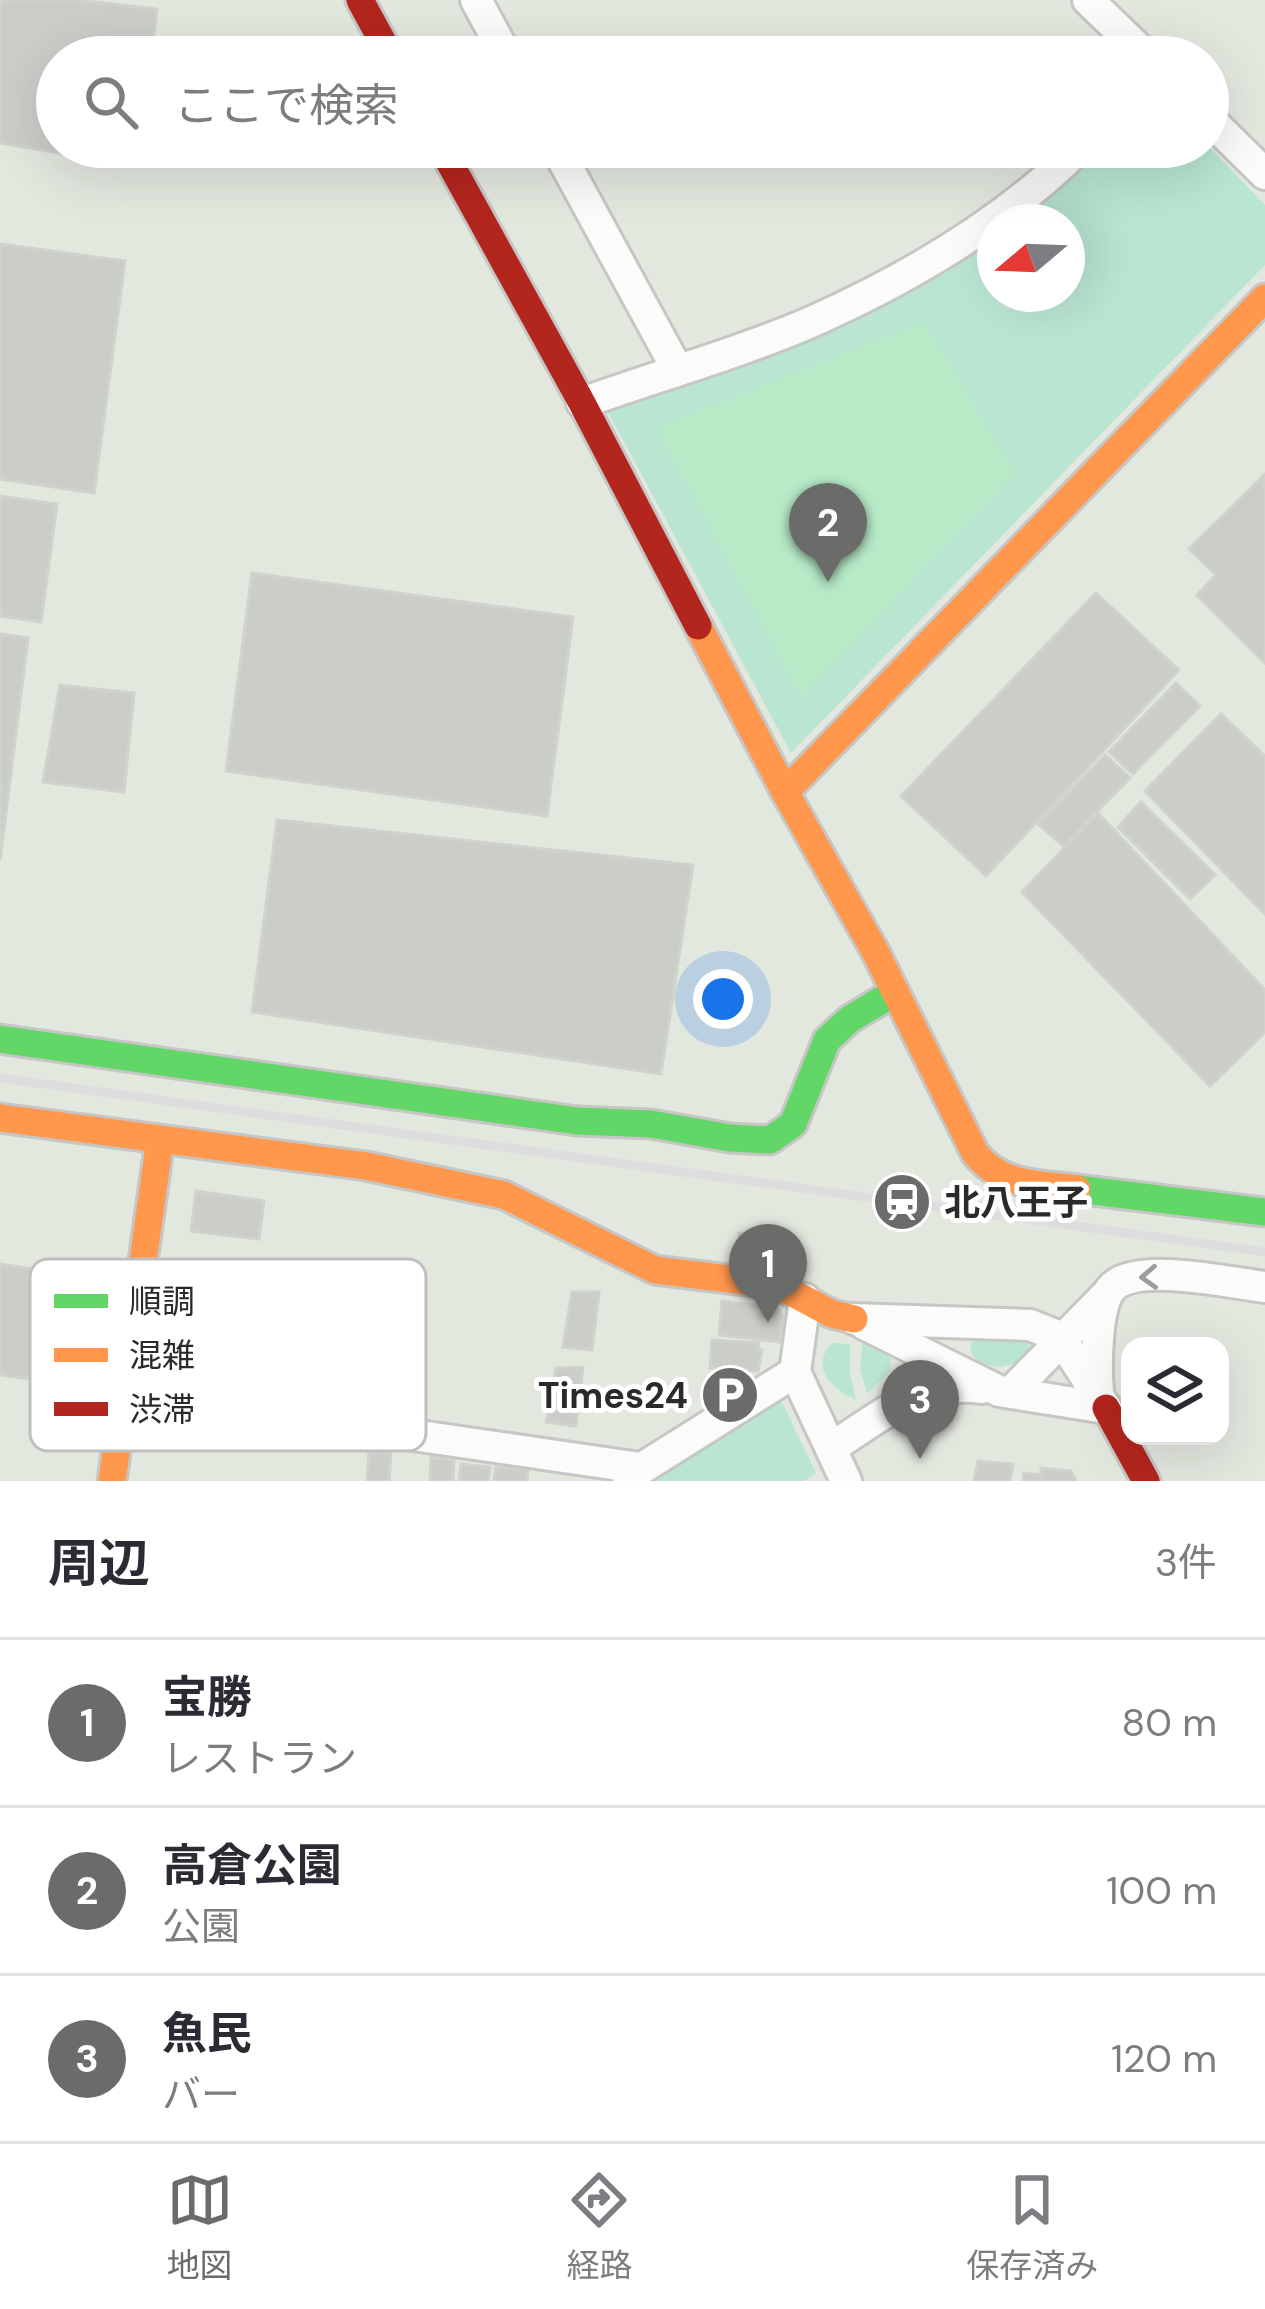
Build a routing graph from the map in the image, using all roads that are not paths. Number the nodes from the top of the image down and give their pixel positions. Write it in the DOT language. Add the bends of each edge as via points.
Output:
graph roads {
  1 [pos="360,0"];
  2 [pos="476,0"];
  3 [pos="1088,0"];
  4 [pos="380,36"];
  5 [pos="496,36"];
  6 [pos="1125,36"];
  7 [pos="1229,139"];
  8 [pos="453,168"];
  9 [pos="567,168"];
  10 [pos="1060,168"];
  11 [pos="1265,175"];
  12 [pos="1265,298"];
  13 [pos="677,369"];
  14 [pos="582,403"];
  15 [pos="785,792"];
  16 [pos="895,992"];
  17 [pos="0,1039"];
  18 [pos="0,1118"];
  19 [pos="160,1140"];
  20 [pos="1265,1212"];
  21 [pos="143,1259"];
  22 [pos="1265,1287"];
  23 [pos="1108,1293"];
  24 [pos="805,1299"];
  25 [pos="854,1319"];
  26 [pos="960,1320"];
  27 [pos="1060,1337"];
  28 [pos="935,1357"];
  29 [pos="796,1372"];
  30 [pos="1005,1391"];
  31 [pos="1102,1401"];
  32 [pos="884,1414"];
  33 [pos="426,1442"];
  34 [pos="831,1448"];
  35 [pos="116,1451"];
  36 [pos="632,1475"];
  37 [pos="843,1480"];
  38 [pos="112,1481"];
  39 [pos="1146,1481"];
  1 -- 4 [label="street"];
  2 -- 5 [label="street"];
  3 -- 6 [label="street"];
  7 -- 11 [label="street"];
  8 -- 14 [label="street"];
  9 -- 13 [label="street"];
  10 -- 13 [label="street" via="920,268 808,323"];
  12 -- 15 [label="street"];
  13 -- 14 [label="street"];
  14 -- 15 [label="street"];
  15 -- 16 [label="street"];
  16 -- 17 [label="street" via="828,1040 797,1117 766,1142"];
  16 -- 20 [label="street" via="990,1172"];
  18 -- 19 [label="street"];
  19 -- 21 [label="street"];
  19 -- 24 [label="street" via="366,1166 504,1195 655,1270 778,1285"];
  22 -- 23 [label="street, one-way" via="1150,1274"];
  23 -- 27 [label="street"];
  23 -- 31 [label="street" via="1097,1355"];
  24 -- 25 [label="street"];
  24 -- 29 [label="street"];
  25 -- 26 [label="street"];
  25 -- 28 [label="street"];
  26 -- 27 [label="street" via="1030,1325"];
  26 -- 28 [label="street"];
  27 -- 30 [label="street" via="1046,1360"];
  27 -- 31 [label="street"];
  28 -- 30 [label="street"];
  28 -- 32 [label="street"];
  29 -- 34 [label="street"];
  29 -- 36 [label="street"];
  30 -- 31 [label="street"];
  30 -- 32 [label="street" via="941,1386"];
  31 -- 39 [label="street"];
  32 -- 34 [label="street"];
  33 -- 36 [label="street"];
  34 -- 37 [label="street"];
  35 -- 38 [label="street"];
}
